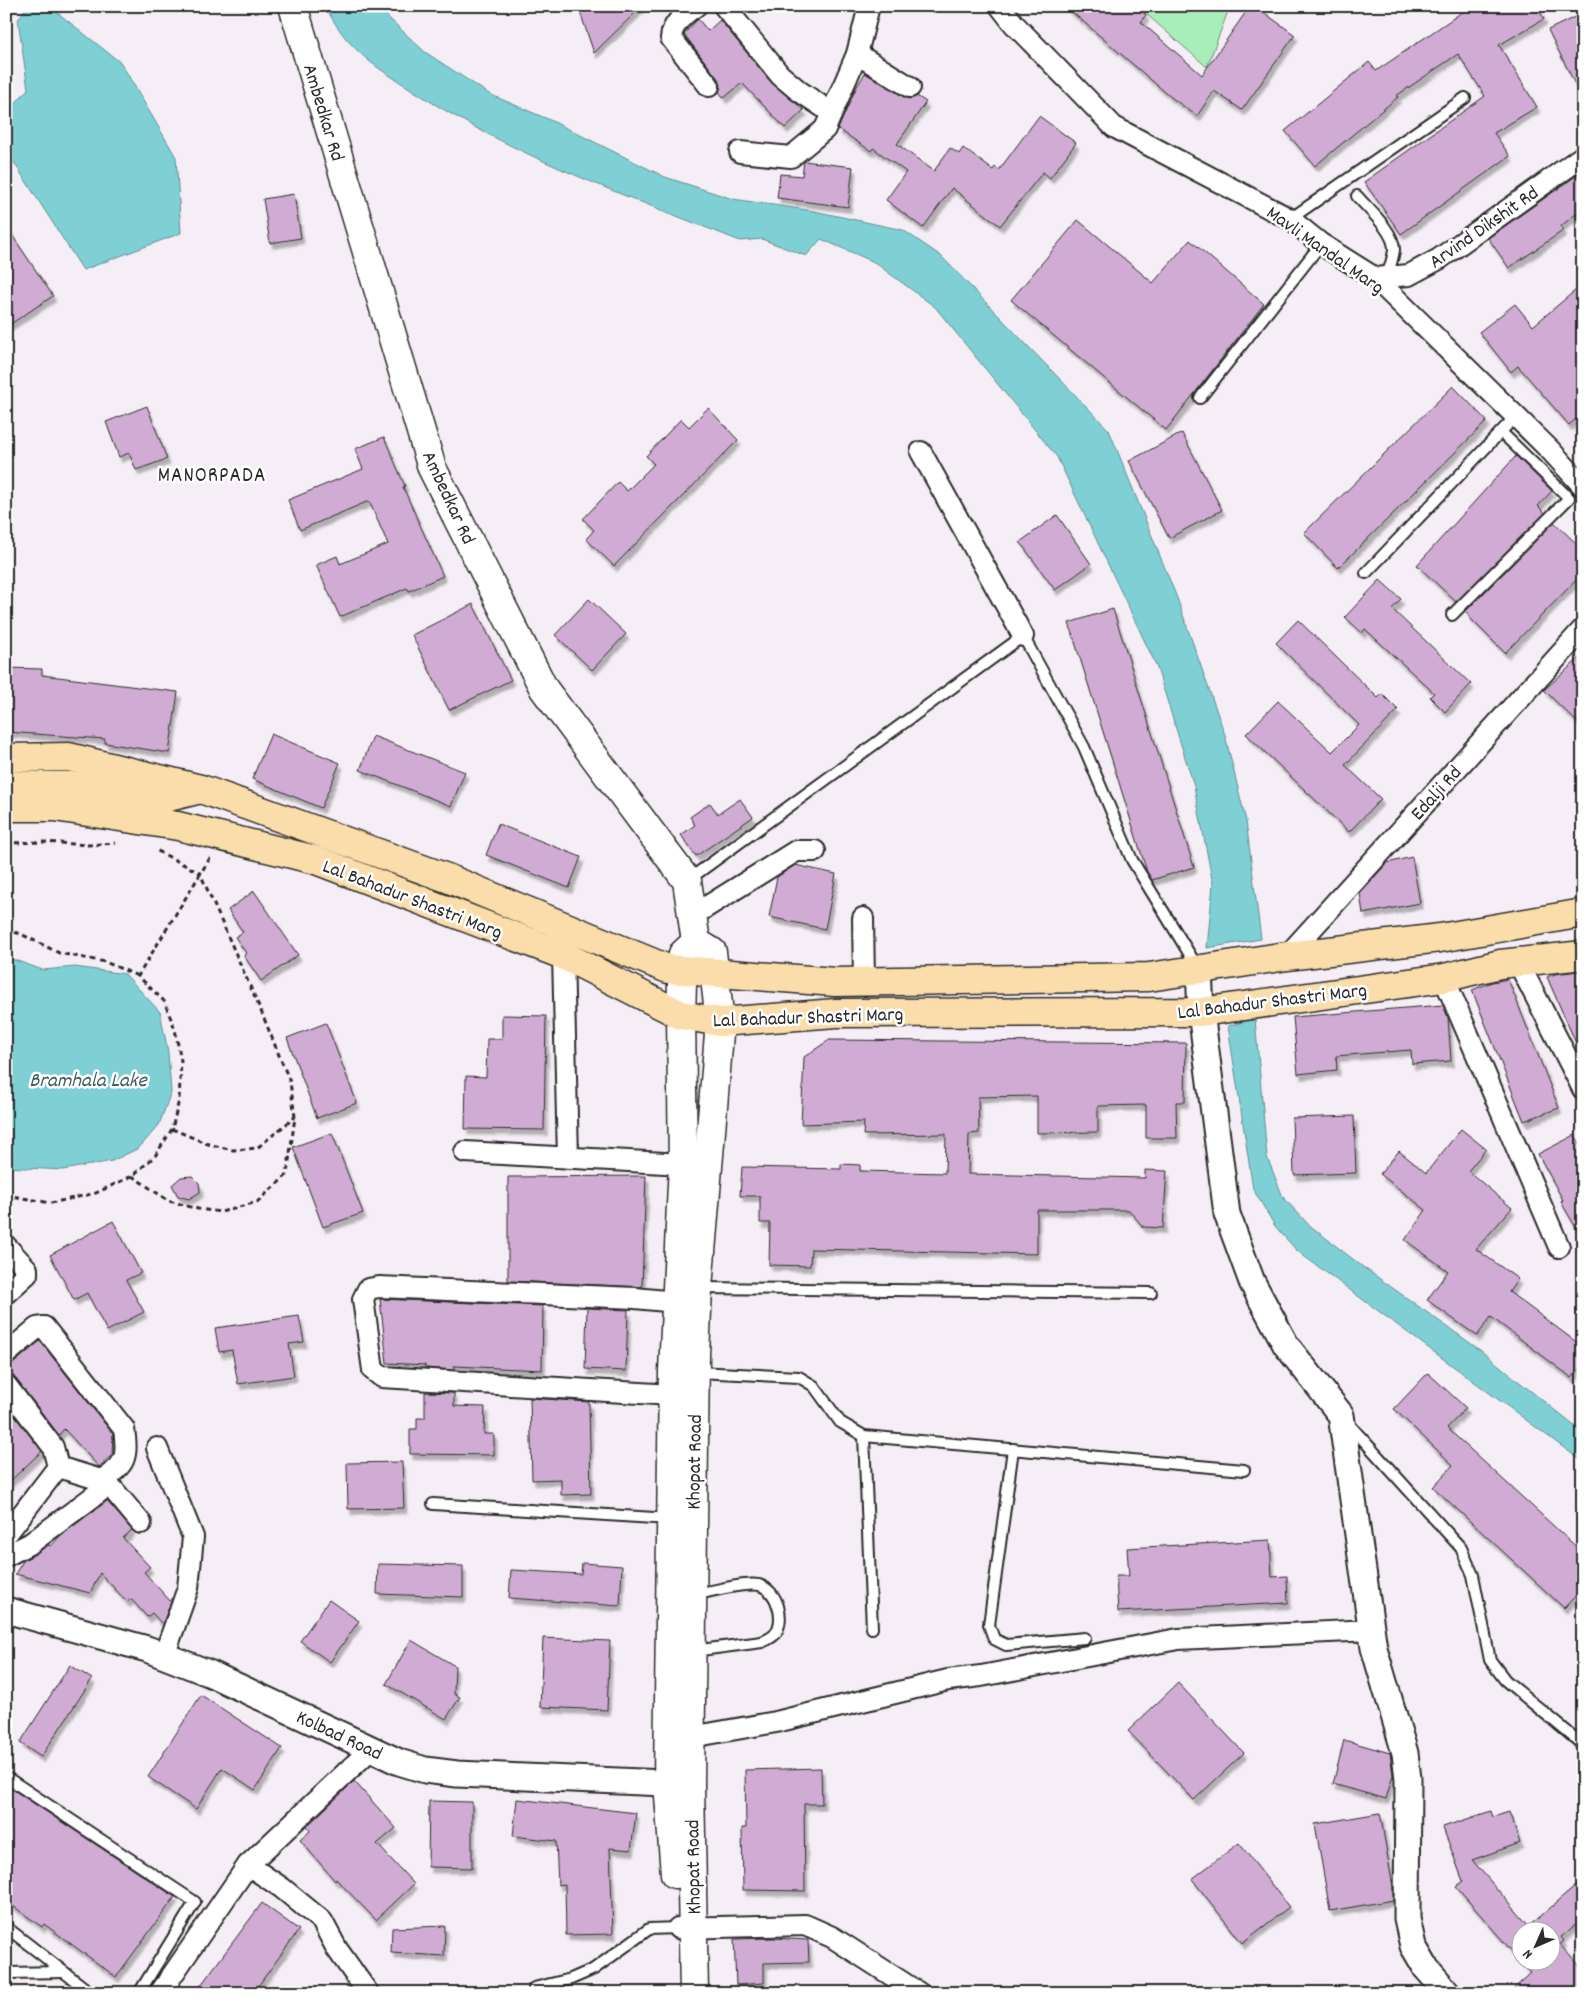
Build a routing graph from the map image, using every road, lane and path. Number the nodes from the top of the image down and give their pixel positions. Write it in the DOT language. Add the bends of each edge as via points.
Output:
graph roads {
  1 [pos="293,6"];
  2 [pos="696,6"];
  3 [pos="724,6"];
  4 [pos="869,6"];
  5 [pos="1000,6"];
  6 [pos="857,54"];
  7 [pos="709,86"];
  8 [pos="910,88"];
  9 [pos="1465,98"];
  10 [pos="832,113"];
  11 [pos="740,152"];
  12 [pos="1583,156"];
  13 [pos="1357,196"];
  14 [pos="1290,219"];
  15 [pos="1321,244"];
  16 [pos="1381,278"];
  17 [pos="1200,398"];
  18 [pos="1515,417"];
  19 [pos="1501,432"];
  20 [pos="921,452"];
  21 [pos="1583,486"];
  22 [pos="1366,573"];
  23 [pos="1452,615"];
  24 [pos="1583,629"];
  25 [pos="1023,636"];
  26 [pos="6,758"];
  27 [pos="6,786"];
  28 [pos="201,789"];
  29 [pos="161,800"];
  30 [pos="6,807"];
  31 [pos="198,830"];
  32 [pos="6,843"];
  33 [pos="122,843"];
  34 [pos="148,847"];
  35 [pos="815,851"];
  36 [pos="200,873"];
  37 [pos="687,880"];
  38 [pos="1583,913"];
  39 [pos="863,918"];
  40 [pos="694,929"];
  41 [pos="6,930"];
  42 [pos="1583,931"];
  43 [pos="1440,938"];
  44 [pos="1481,952"];
  45 [pos="1583,955"];
  46 [pos="563,956"];
  47 [pos="1287,956"];
  48 [pos="1518,962"];
  49 [pos="1199,969"];
  50 [pos="683,970"];
  51 [pos="714,972"];
  52 [pos="138,976"];
  53 [pos="1444,978"];
  54 [pos="864,981"];
  55 [pos="1201,1012"];
  56 [pos="682,1015"];
  57 [pos="720,1022"];
  58 [pos="1583,1089"];
  59 [pos="294,1117"];
  60 [pos="172,1130"];
  61 [pos="465,1152"];
  62 [pos="568,1158"];
  63 [pos="683,1164"];
  64 [pos="132,1176"];
  65 [pos="6,1195"];
  66 [pos="6,1246"];
  67 [pos="1560,1247"];
  68 [pos="6,1293"];
  69 [pos="683,1293"];
  70 [pos="1151,1293"];
  71 [pos="6,1354"];
  72 [pos="680,1379"];
  73 [pos="6,1386"];
  74 [pos="1341,1415"];
  75 [pos="864,1436"];
  76 [pos="157,1448"];
  77 [pos="1013,1449"];
  78 [pos="58,1467"];
  79 [pos="1244,1470"];
  80 [pos="433,1504"];
  81 [pos="671,1519"];
  82 [pos="141,1522"];
  83 [pos="7,1531"];
  84 [pos="6,1556"];
  85 [pos="692,1595"];
  86 [pos="6,1610"];
  87 [pos="872,1628"];
  88 [pos="1372,1630"];
  89 [pos="1085,1638"];
  90 [pos="692,1651"];
  91 [pos="164,1656"];
  92 [pos="691,1738"];
  93 [pos="1583,1745"];
  94 [pos="371,1749"];
  95 [pos="6,1777"];
  96 [pos="679,1784"];
  97 [pos="248,1865"];
  98 [pos="6,1927"];
  99 [pos="685,1927"];
  100 [pos="64,1972"];
  101 [pos="6,1973"];
  102 [pos="534,1988"];
  103 [pos="91,1993"];
  104 [pos="139,1993"];
  105 [pos="160,1993"];
  106 [pos="368,1993"];
  107 [pos="677,1993"];
  108 [pos="694,1993"];
  109 [pos="918,1993"];
  110 [pos="1448,1993"];
  1 -- 37 [label="main road, Ambedkar Rd" via="432,468 544,689"];
  2 -- 7 [label="street" via="672,29 671,38"];
  3 -- 10 [label="street" via="780,75"];
  4 -- 6 [label="street"];
  5 -- 14 [label="street, Mavli Mandal Marg" via="1114,127"];
  6 -- 8 [label="street"];
  6 -- 10 [label="street"];
  9 -- 14 [label="lane"];
  10 -- 11 [label="street" via="825,129 791,157"];
  12 -- 16 [label="street, Arvind Dikshit Rd" via="1439,259 1409,275"];
  13 -- 16 [label="lane" via="1393,240 1394,250"];
  14 -- 15 [label="street, Mavli Mandal Marg"];
  15 -- 16 [label="street, Mavli Mandal Marg"];
  15 -- 17 [label="lane"];
  16 -- 18 [label="street, Mavli Mandal Marg"];
  18 -- 19 [label="lane"];
  18 -- 21 [label="street, Mavli Mandal Marg"];
  19 -- 22 [label="lane"];
  19 -- 23 [label="lane" via="1569,498"];
  20 -- 25 [label="street"];
  24 -- 47 [label="street, Edalji Rd"];
  25 -- 37 [label="lane"];
  25 -- 49 [label="lane" via="1084,747 1132,860"];
  26 -- 28 [label="main road, Lal Bahadur Shastri Marg" via="69,757"];
  27 -- 29 [label="main road" via="71,786"];
  28 -- 29 [label="main road"];
  28 -- 50 [label="main road, Lal Bahadur Shastri Marg" via="447,878 668,969"];
  29 -- 31 [label="main road"];
  30 -- 31 [label="main road, Lal Bahadur Shastri Marg" via="56,807"];
  31 -- 46 [label="main road, Lal Bahadur Shastri Marg" via="316,860"];
  32 -- 33 [label="path"];
  34 -- 36 [label="path"];
  35 -- 40 [label="street" via="796,851"];
  36 -- 52 [label="path"];
  36 -- 59 [label="path" via="290,1082"];
  37 -- 40 [label="main road, Ambedkar Rd"];
  38 -- 43 [label="main road, Lal Bahadur Shastri Marg"];
  39 -- 54 [label="street"];
  40 -- 50 [label="main road, Khopat Road" via="683,954"];
  40 -- 51 [label="main road, Khopat Road" via="712,952"];
  41 -- 52 [label="path" via="22,934 59,953 105,962"];
  42 -- 44 [label="main road" via="1551,935"];
  43 -- 44 [label="main road"];
  43 -- 47 [label="main road, Lal Bahadur Shastri Marg"];
  44 -- 53 [label="main road"];
  45 -- 48 [label="main road, Lal Bahadur Shastri Marg"];
  46 -- 56 [label="main road, Lal Bahadur Shastri Marg"];
  46 -- 62 [label="street"];
  47 -- 49 [label="main road, Lal Bahadur Shastri Marg"];
  48 -- 53 [label="main road, Lal Bahadur Shastri Marg"];
  48 -- 58 [label="street"];
  49 -- 54 [label="main road, Lal Bahadur Shastri Marg" via="1149,977"];
  49 -- 55 [label="street"];
  50 -- 51 [label="main road, Lal Bahadur Shastri Marg"];
  50 -- 56 [label="main road, Khopat Road"];
  51 -- 54 [label="main road, Lal Bahadur Shastri Marg" via="835,982"];
  51 -- 57 [label="main road, Khopat Road"];
  52 -- 60 [label="path" via="164,1001 182,1061 179,1100"];
  53 -- 55 [label="main road, Lal Bahadur Shastri Marg"];
  53 -- 67 [label="street"];
  55 -- 57 [label="main road, Lal Bahadur Shastri Marg" via="836,1012"];
  55 -- 74 [label="street" via="1227,1214 1252,1282 1286,1345"];
  56 -- 57 [label="main road, Lal Bahadur Shastri Marg"];
  56 -- 63 [label="main road, Khopat Road"];
  57 -- 69 [label="main road, Khopat Road"];
  59 -- 60 [label="path" via="257,1148 233,1150"];
  59 -- 64 [label="path" via="287,1175 257,1202 221,1212 198,1209 169,1200"];
  60 -- 64 [label="path" via="155,1156"];
  61 -- 62 [label="street"];
  62 -- 63 [label="street"];
  63 -- 69 [label="main road, Khopat Road"];
  64 -- 65 [label="path" via="96,1193 51,1203"];
  66 -- 68 [label="street" via="27,1269 27,1274"];
  69 -- 70 [label="lane"];
  69 -- 72 [label="main road, Khopat Road"];
  69 -- 72 [label="street" via="625,1297 379,1287 368,1289 363,1298 373,1370 382,1377"];
  71 -- 78 [label="street" via="37,1328 44,1327 124,1430 123,1462 116,1472 101,1480"];
  72 -- 75 [label="lane" via="799,1377 814,1386 840,1422"];
  72 -- 81 [label="main road, Khopat Road"];
  72 -- 85 [label="main road, Khopat Road"];
  73 -- 78 [label="street" via="53,1447"];
  74 -- 88 [label="street"];
  74 -- 93 [label="lane" via="1460,1548 1473,1575 1490,1660 1505,1680"];
  75 -- 77 [label="lane"];
  75 -- 87 [label="lane"];
  76 -- 91 [label="street" via="193,1536 188,1588"];
  77 -- 79 [label="lane"];
  77 -- 89 [label="lane" via="989,1625 994,1638 1006,1645"];
  78 -- 83 [label="street"];
  80 -- 81 [label="lane"];
  81 -- 96 [label="main road, Khopat Road"];
  82 -- 84 [label="street" via="111,1487 106,1487 31,1543"];
  85 -- 90 [label="main road, Khopat Road"];
  85 -- 90 [label="lane" via="759,1585 775,1599 780,1622 775,1634 762,1642"];
  86 -- 91 [label="street, Kolbad Road"];
  88 -- 92 [label="street" via="1178,1639 948,1680 776,1722"];
  88 -- 110 [label="street" via="1379,1667 1405,1753 1408,1779 1407,1920 1413,1946 1426,1968"];
  90 -- 92 [label="main road, Khopat Road"];
  91 -- 94 [label="street, Kolbad Road" via="211,1674"];
  92 -- 96 [label="main road, Khopat Road"];
  94 -- 96 [label="street, Kolbad Road" via="425,1770 456,1774"];
  94 -- 97 [label="street"];
  95 -- 104 [label="lane" via="195,1902"];
  96 -- 99 [label="main road, Khopat Road"];
  97 -- 105 [label="street"];
  97 -- 106 [label="street" via="322,1921"];
  98 -- 100 [label="lane"];
  99 -- 102 [label="lane" via="649,1930 594,1969 572,1979"];
  99 -- 107 [label="main road, Khopat Road"];
  99 -- 108 [label="main road, Khopat Road"];
  99 -- 109 [label="street" via="805,1926 832,1937"];
  100 -- 101 [label="lane"];
  100 -- 103 [label="lane"];
}
